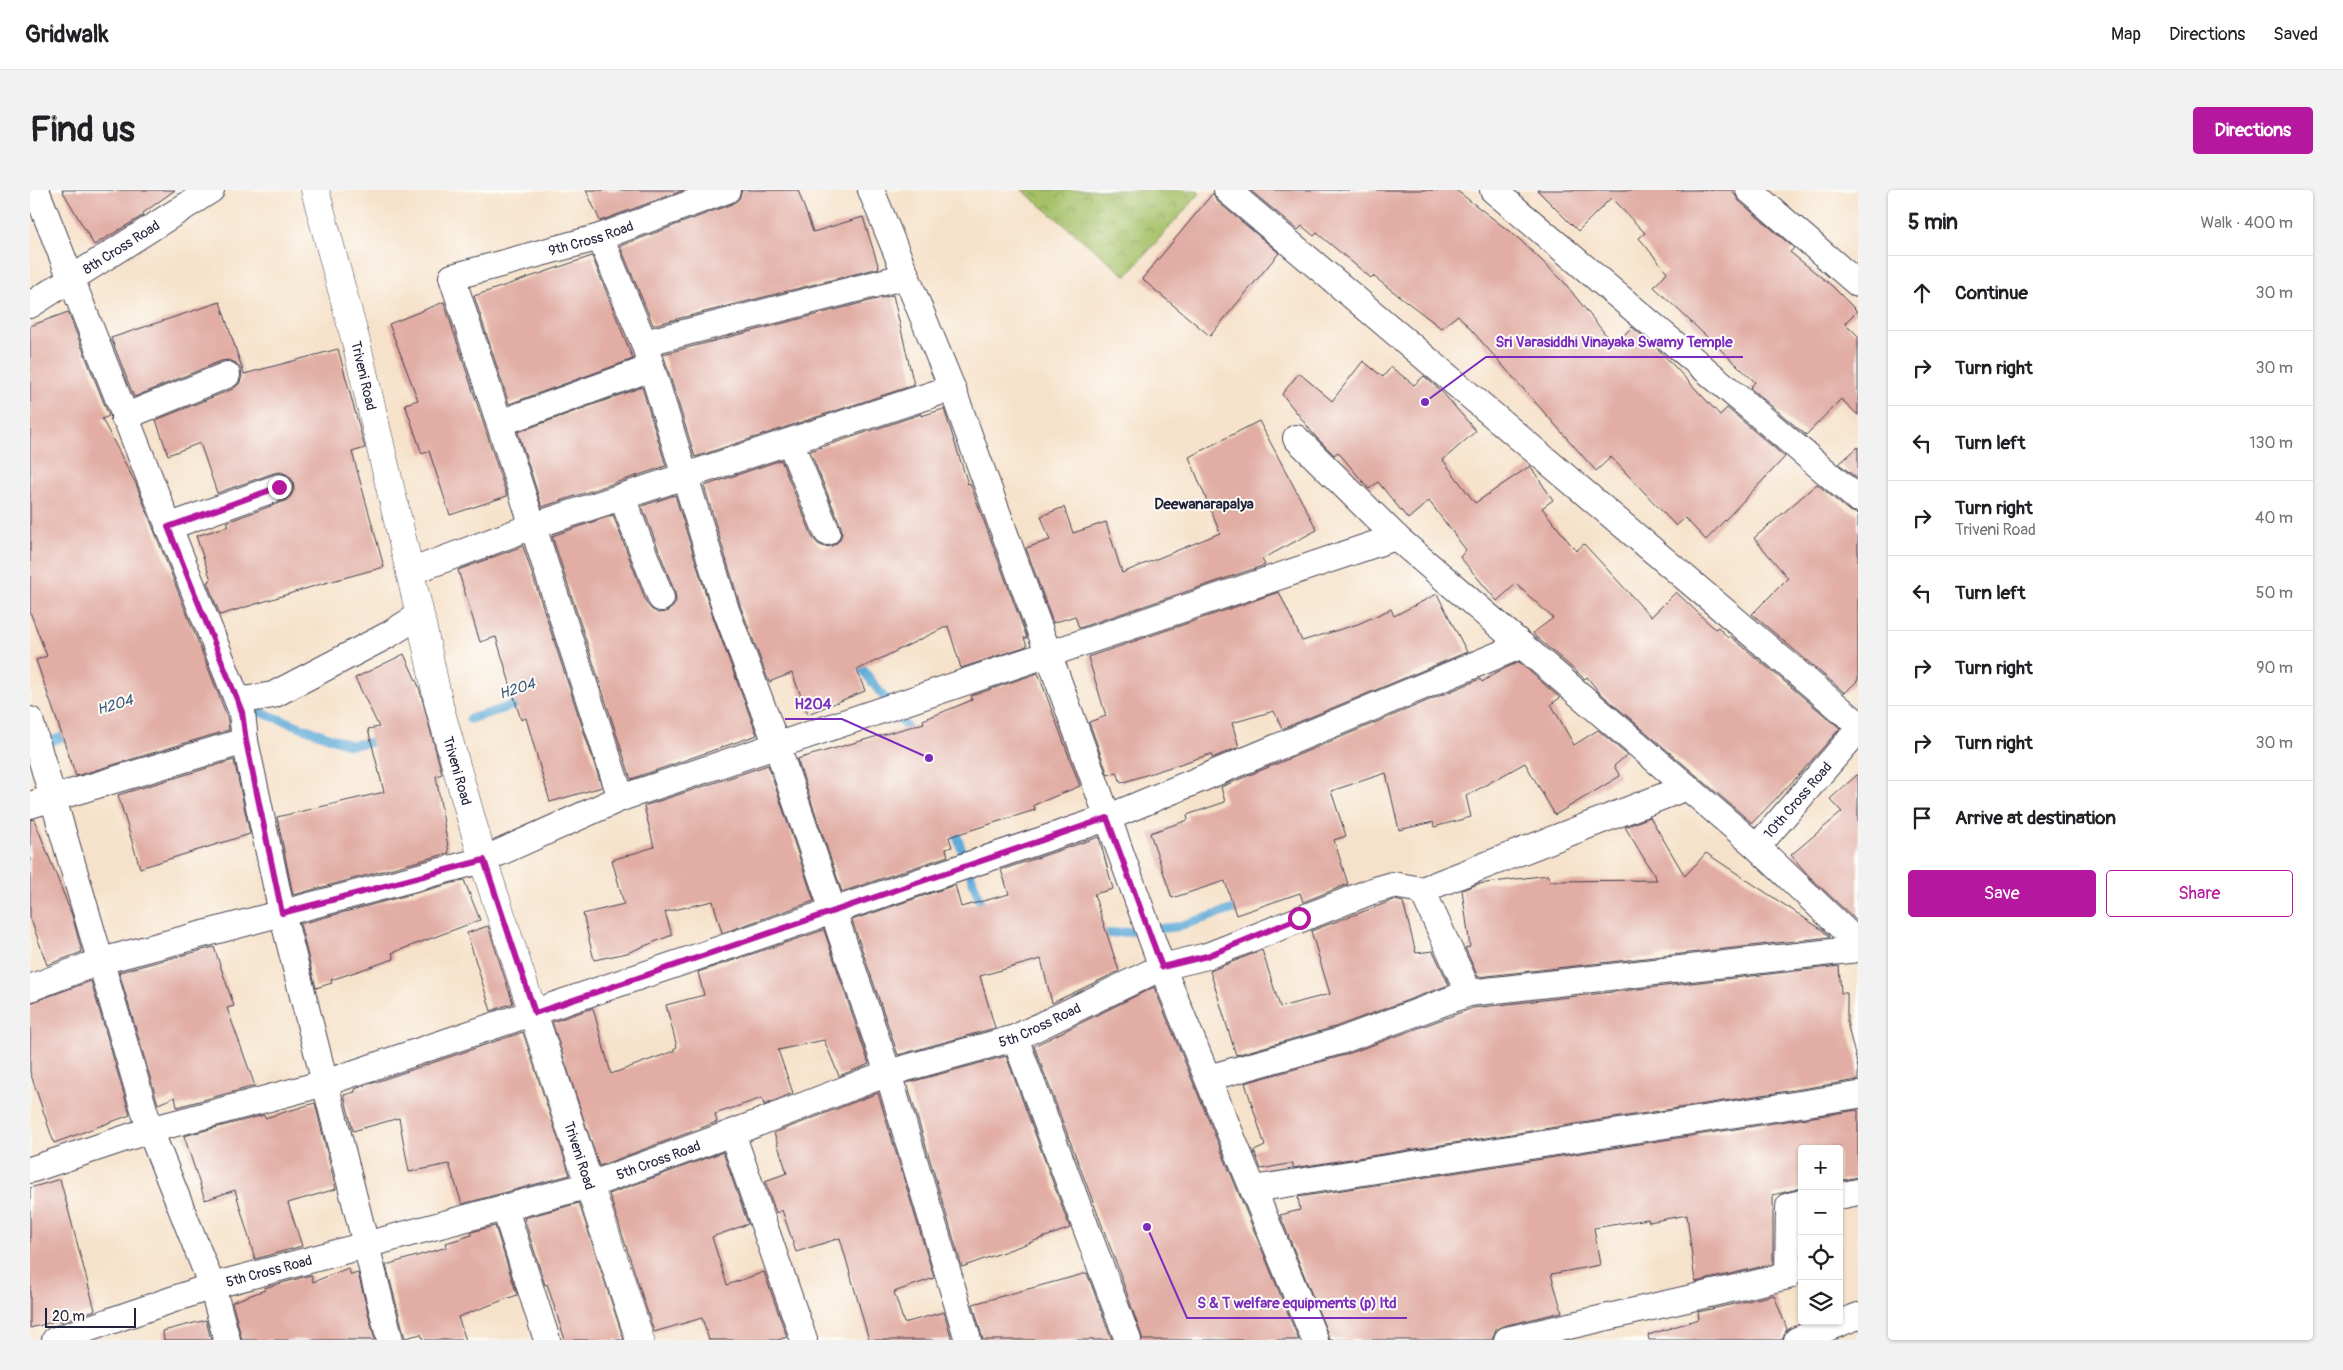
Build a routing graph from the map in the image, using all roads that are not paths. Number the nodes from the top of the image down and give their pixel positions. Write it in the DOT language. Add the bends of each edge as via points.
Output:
graph roads {
  1 [pos="36,190"];
  2 [pos="315,190"];
  3 [pos="727,190"];
  4 [pos="870,190"];
  5 [pos="1227,190"];
  6 [pos="1493,190"];
  7 [pos="1749,190"];
  8 [pos="199,193"];
  9 [pos="600,237"];
  10 [pos="907,276"];
  11 [pos="70,281"];
  12 [pos="1858,284"];
  13 [pos="30,305"];
  14 [pos="647,356"];
  15 [pos="227,374"];
  16 [pos="952,388"];
  17 [pos="124,417"];
  18 [pos="500,423"];
  19 [pos="1296,438"];
  20 [pos="790,442"];
  21 [pos="685,476"];
  22 [pos="279,487"];
  23 [pos="622,497"];
  24 [pos="1858,498"];
  25 [pos="533,526"];
  26 [pos="168,527"];
  27 [pos="827,532"];
  28 [pos="1396,537"];
  29 [pos="410,572"];
  30 [pos="661,598"];
  31 [pos="420,615"];
  32 [pos="1522,645"];
  33 [pos="1049,654"];
  34 [pos="238,701"];
  35 [pos="1858,724"];
  36 [pos="32,726"];
  37 [pos="1858,730"];
  38 [pos="246,741"];
  39 [pos="777,746"];
  40 [pos="1687,787"];
  41 [pos="621,798"];
  42 [pos="41,800"];
  43 [pos="1107,818"];
  44 [pos="1757,846"];
  45 [pos="484,860"];
  46 [pos="1422,890"];
  47 [pos="832,910"];
  48 [pos="282,913"];
  49 [pos="1858,943"];
  50 [pos="1858,949"];
  51 [pos="1158,955"];
  52 [pos="101,961"];
  53 [pos="30,988"];
  54 [pos="1469,994"];
  55 [pos="535,1013"];
  56 [pos="1015,1038"];
  57 [pos="888,1073"];
  58 [pos="1208,1078"];
  59 [pos="325,1083"];
  60 [pos="1858,1095"];
  61 [pos="150,1130"];
  62 [pos="732,1133"];
  63 [pos="30,1170"];
  64 [pos="590,1185"];
  65 [pos="1253,1189"];
  66 [pos="1858,1192"];
  67 [pos="1843,1195"];
  68 [pos="1798,1204"];
  69 [pos="505,1209"];
  70 [pos="366,1246"];
  71 [pos="212,1286"];
  72 [pos="1847,1326"];
  73 [pos="55,1340"];
  74 [pos="227,1340"];
  75 [pos="390,1340"];
  76 [pos="547,1340"];
  77 [pos="640,1340"];
  78 [pos="804,1340"];
  79 [pos="968,1340"];
  80 [pos="1128,1340"];
  81 [pos="1315,1340"];
  82 [pos="1507,1340"];
  83 [pos="1797,1340"];
  1 -- 11 [label="street"];
  2 -- 29 [label="street, Triveni Road" via="356,342"];
  3 -- 9 [label="street, 9th Cross Road"];
  4 -- 10 [label="street"];
  5 -- 35 [label="street"];
  6 -- 24 [label="street"];
  7 -- 12 [label="street"];
  8 -- 11 [label="street, 8th Cross Road"];
  9 -- 14 [label="street"];
  9 -- 18 [label="street, 9th Cross Road" via="452,277"];
  10 -- 14 [label="street"];
  10 -- 16 [label="street"];
  11 -- 13 [label="street, 8th Cross Road"];
  11 -- 17 [label="street"];
  14 -- 18 [label="street"];
  14 -- 21 [label="street"];
  15 -- 17 [label="street"];
  16 -- 20 [label="street"];
  16 -- 33 [label="street"];
  17 -- 26 [label="street"];
  18 -- 25 [label="street"];
  19 -- 28 [label="street"];
  20 -- 21 [label="street"];
  20 -- 27 [label="street"];
  21 -- 23 [label="street"];
  21 -- 39 [label="street" via="726,610"];
  22 -- 26 [label="street"];
  23 -- 25 [label="street"];
  23 -- 30 [label="street"];
  25 -- 29 [label="street"];
  25 -- 41 [label="street"];
  26 -- 34 [label="street"];
  28 -- 32 [label="street"];
  28 -- 33 [label="street"];
  29 -- 31 [label="street, Triveni Road"];
  31 -- 34 [label="street" via="273,696"];
  31 -- 45 [label="street, Triveni Road" via="438,705"];
  32 -- 40 [label="street"];
  32 -- 43 [label="street"];
  33 -- 39 [label="street"];
  33 -- 43 [label="street"];
  34 -- 38 [label="street"];
  36 -- 42 [label="street" via="41,761"];
  37 -- 44 [label="street, 10th Cross Road"];
  38 -- 42 [label="street"];
  38 -- 48 [label="street"];
  39 -- 41 [label="street"];
  39 -- 47 [label="street"];
  40 -- 44 [label="street"];
  40 -- 46 [label="street"];
  41 -- 45 [label="street"];
  42 -- 52 [label="street"];
  43 -- 47 [label="street"];
  43 -- 51 [label="street"];
  44 -- 49 [label="street"];
  45 -- 48 [label="street"];
  45 -- 55 [label="street, Triveni Road"];
  46 -- 51 [label="street, 5th Cross Road" via="1393,885 1372,891 1207,956"];
  46 -- 54 [label="street"];
  47 -- 55 [label="street"];
  47 -- 57 [label="street"];
  48 -- 52 [label="street"];
  48 -- 59 [label="street"];
  50 -- 54 [label="street"];
  51 -- 56 [label="street, 5th Cross Road"];
  51 -- 58 [label="street"];
  52 -- 53 [label="street"];
  52 -- 61 [label="street"];
  54 -- 58 [label="street" via="1340,1041"];
  55 -- 59 [label="street"];
  55 -- 64 [label="street, Triveni Road"];
  56 -- 57 [label="street, 5th Cross Road"];
  56 -- 80 [label="street"];
  57 -- 62 [label="street, 5th Cross Road"];
  57 -- 79 [label="street"];
  58 -- 65 [label="street"];
  59 -- 61 [label="street"];
  59 -- 70 [label="street"];
  60 -- 65 [label="street"];
  61 -- 63 [label="street"];
  61 -- 71 [label="street"];
  62 -- 64 [label="street, 5th Cross Road"];
  62 -- 78 [label="street"];
  64 -- 69 [label="street, 5th Cross Road"];
  64 -- 77 [label="street, Triveni Road"];
  65 -- 81 [label="street"];
  66 -- 67 [label="street"];
  68 -- 82 [label="street" via="1789,1206 1788,1276"];
  69 -- 70 [label="street, 5th Cross Road"];
  69 -- 76 [label="street"];
  70 -- 71 [label="street, 5th Cross Road"];
  70 -- 75 [label="street"];
  71 -- 73 [label="street, 5th Cross Road"];
  71 -- 74 [label="street"];
  72 -- 83 [label="street"];
}
